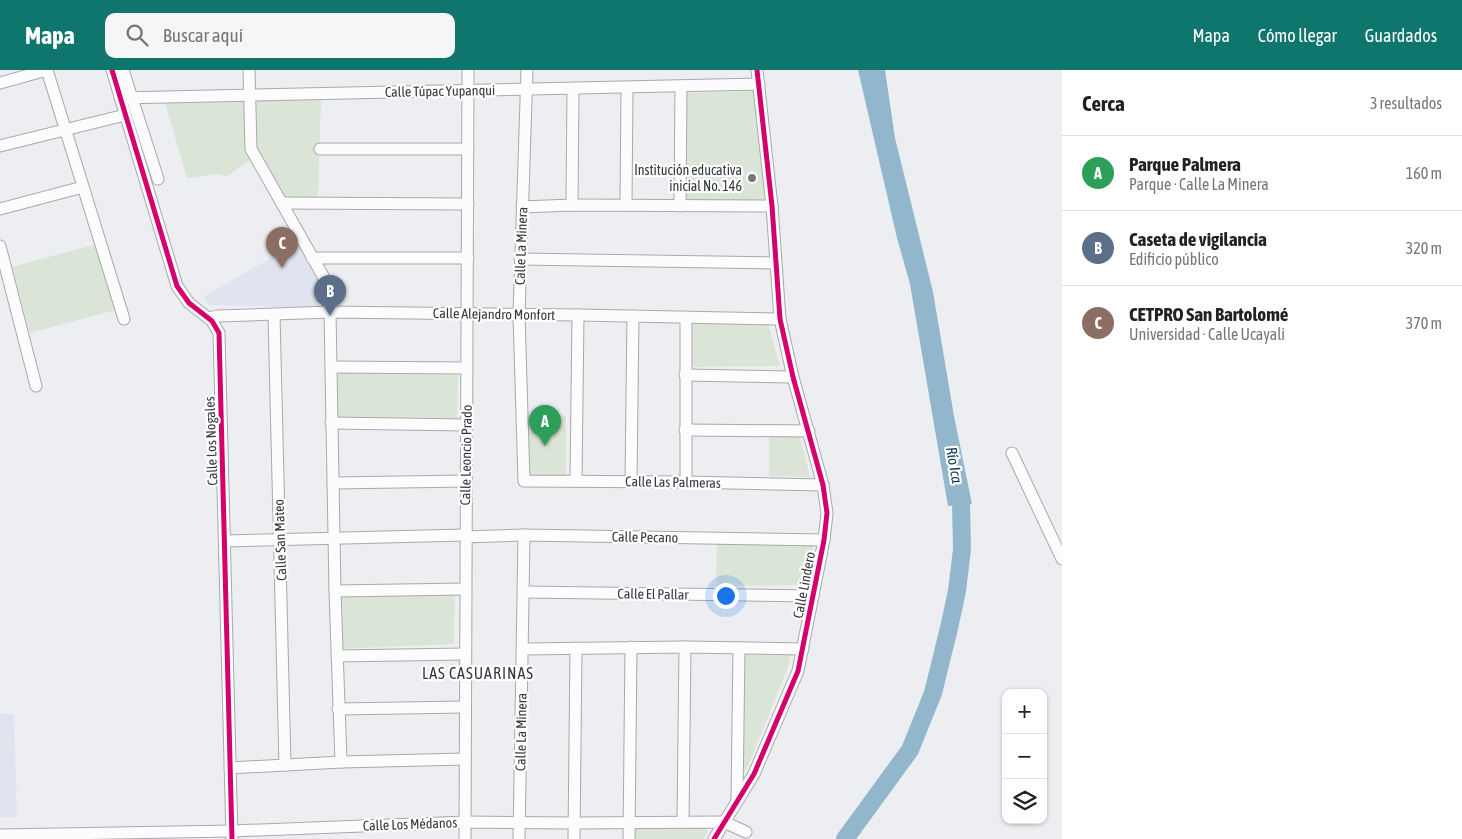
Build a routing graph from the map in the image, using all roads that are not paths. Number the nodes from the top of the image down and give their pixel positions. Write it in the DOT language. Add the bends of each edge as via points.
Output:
graph roads {
  1 [pos="47,70"];
  2 [pos="112,70"];
  3 [pos="123,70"];
  4 [pos="249,70"];
  5 [pos="468,70"];
  6 [pos="527,70"];
  7 [pos="757,70"];
  8 [pos="0,83"];
  9 [pos="759,84"];
  10 [pos="681,86"];
  11 [pos="573,88"];
  12 [pos="627,88"];
  13 [pos="527,89"];
  14 [pos="468,90"];
  15 [pos="250,95"];
  16 [pos="126,98"];
  17 [pos="125,114"];
  18 [pos="66,129"];
  19 [pos="0,146"];
  20 [pos="320,149"];
  21 [pos="468,149"];
  22 [pos="158,179"];
  23 [pos="84,187"];
  24 [pos="282,203"];
  25 [pos="468,204"];
  26 [pos="572,205"];
  27 [pos="626,205"];
  28 [pos="680,206"];
  29 [pos="772,206"];
  30 [pos="522,207"];
  31 [pos="0,209"];
  32 [pos="0,246"];
  33 [pos="312,258"];
  34 [pos="468,258"];
  35 [pos="520,259"];
  36 [pos="776,263"];
  37 [pos="330,312"];
  38 [pos="274,314"];
  39 [pos="468,314"];
  40 [pos="519,314"];
  41 [pos="578,315"];
  42 [pos="633,316"];
  43 [pos="686,317"];
  44 [pos="124,319"];
  45 [pos="780,319"];
  46 [pos="212,321"];
  47 [pos="331,367"];
  48 [pos="467,368"];
  49 [pos="685,375"];
  50 [pos="793,377"];
  51 [pos="36,386"];
  52 [pos="331,424"];
  53 [pos="466,425"];
  54 [pos="686,430"];
  55 [pos="808,431"];
  56 [pos="1012,452"];
  57 [pos="524,481"];
  58 [pos="466,482"];
  59 [pos="576,482"];
  60 [pos="631,482"];
  61 [pos="686,482"];
  62 [pos="333,483"];
  63 [pos="823,485"];
  64 [pos="524,535"];
  65 [pos="465,536"];
  66 [pos="334,538"];
  67 [pos="280,539"];
  68 [pos="824,540"];
  69 [pos="225,541"];
  70 [pos="1062,559"];
  71 [pos="465,589"];
  72 [pos="335,591"];
  73 [pos="524,592"];
  74 [pos="813,596"];
  75 [pos="685,647"];
  76 [pos="576,648"];
  77 [pos="631,648"];
  78 [pos="738,648"];
  79 [pos="523,649"];
  80 [pos="803,649"];
  81 [pos="465,654"];
  82 [pos="337,656"];
  83 [pos="465,707"];
  84 [pos="338,709"];
  85 [pos="465,758"];
  86 [pos="341,762"];
  87 [pos="286,765"];
  88 [pos="230,768"];
  89 [pos="737,803"];
  90 [pos="465,822"];
  91 [pos="519,822"];
  92 [pos="683,822"];
  93 [pos="724,822"];
  94 [pos="574,824"];
  95 [pos="629,824"];
  96 [pos="746,832"];
  97 [pos="0,835"];
  98 [pos="232,835"];
  99 [pos="465,839"];
  100 [pos="519,839"];
  101 [pos="574,839"];
  102 [pos="629,839"];
  103 [pos="714,839"];
  1 -- 8 [label="street"];
  1 -- 18 [label="street"];
  2 -- 16 [label="street"];
  3 -- 16 [label="street"];
  4 -- 15 [label="street"];
  5 -- 14 [label="street, Calle Leoncio Prado"];
  6 -- 13 [label="street, Calle La Minera"];
  7 -- 9 [label="street, Calle Lindero"];
  9 -- 10 [label="street, Calle Túpac Yupanqui"];
  9 -- 29 [label="street, Calle Lindero"];
  10 -- 12 [label="street, Calle Túpac Yupanqui"];
  10 -- 28 [label="street"];
  11 -- 12 [label="street, Calle Túpac Yupanqui"];
  11 -- 13 [label="street, Calle Túpac Yupanqui"];
  11 -- 26 [label="street"];
  12 -- 27 [label="street"];
  13 -- 14 [label="street, Calle Túpac Yupanqui"];
  13 -- 30 [label="street, Calle La Minera"];
  14 -- 15 [label="street, Calle Túpac Yupanqui"];
  14 -- 21 [label="street, Calle Leoncio Prado"];
  15 -- 16 [label="street, Calle Túpac Yupanqui"];
  15 -- 24 [label="street" via="251,149"];
  16 -- 17 [label="street"];
  16 -- 22 [label="street"];
  17 -- 18 [label="street"];
  17 -- 46 [label="street" via="177,286 189,303"];
  18 -- 19 [label="street"];
  18 -- 23 [label="street"];
  20 -- 21 [label="street"];
  21 -- 25 [label="street, Calle Leoncio Prado"];
  23 -- 31 [label="street"];
  23 -- 44 [label="street"];
  24 -- 25 [label="street"];
  24 -- 33 [label="street"];
  25 -- 34 [label="street, Calle Leoncio Prado"];
  26 -- 27 [label="street"];
  26 -- 30 [label="street"];
  27 -- 28 [label="street"];
  28 -- 29 [label="street"];
  29 -- 36 [label="street, Calle Lindero"];
  30 -- 35 [label="street, Calle La Minera"];
  32 -- 51 [label="street"];
  33 -- 34 [label="street"];
  33 -- 37 [label="street" via="323,276"];
  34 -- 39 [label="street, Calle Leoncio Prado"];
  35 -- 36 [label="street"];
  35 -- 40 [label="street, Calle La Minera"];
  36 -- 45 [label="street, Calle Lindero"];
  37 -- 38 [label="street, Calle Alejandro Monfort"];
  37 -- 39 [label="street, Calle Alejandro Monfort"];
  37 -- 47 [label="street"];
  38 -- 46 [label="street, Calle Alejandro Monfort" via="218,316"];
  38 -- 67 [label="street, Calle San Mateo"];
  39 -- 40 [label="street, Calle Alejandro Monfort"];
  39 -- 48 [label="street, Calle Leoncio Prado"];
  40 -- 41 [label="street, Calle Alejandro Monfort"];
  40 -- 57 [label="street, Calle La Minera"];
  41 -- 42 [label="street, Calle Alejandro Monfort"];
  41 -- 59 [label="street"];
  42 -- 43 [label="street, Calle Alejandro Monfort"];
  42 -- 60 [label="street"];
  43 -- 45 [label="street, Calle Alejandro Monfort"];
  43 -- 49 [label="street"];
  45 -- 50 [label="street, Calle Lindero"];
  46 -- 69 [label="street, Calle Los Nogales" via="219,333"];
  47 -- 48 [label="street"];
  47 -- 52 [label="street"];
  48 -- 53 [label="street, Calle Leoncio Prado"];
  49 -- 50 [label="street"];
  49 -- 54 [label="street"];
  50 -- 55 [label="street, Calle Lindero"];
  52 -- 53 [label="street"];
  52 -- 62 [label="street"];
  53 -- 58 [label="street, Calle Leoncio Prado"];
  54 -- 55 [label="street"];
  54 -- 61 [label="street"];
  55 -- 63 [label="street, Calle Lindero"];
  56 -- 70 [label="street"];
  57 -- 59 [label="street, Calle Las Palmeras"];
  58 -- 62 [label="street"];
  58 -- 65 [label="street, Calle Leoncio Prado"];
  59 -- 60 [label="street, Calle Las Palmeras"];
  60 -- 61 [label="street, Calle Las Palmeras"];
  61 -- 63 [label="street, Calle Las Palmeras"];
  62 -- 66 [label="street"];
  63 -- 68 [label="street, Calle Lindero" via="827,511"];
  64 -- 65 [label="street, Calle Pecano"];
  64 -- 68 [label="street, Calle Pecano"];
  64 -- 73 [label="street, Calle La Minera"];
  65 -- 66 [label="street, Calle Pecano"];
  65 -- 71 [label="street, Calle Leoncio Prado"];
  66 -- 67 [label="street, Calle Pecano"];
  66 -- 72 [label="street"];
  67 -- 69 [label="street, Calle Pecano"];
  67 -- 87 [label="street, Calle San Mateo"];
  68 -- 74 [label="street, Calle Lindero"];
  69 -- 88 [label="street, Calle Los Nogales"];
  71 -- 72 [label="street"];
  71 -- 81 [label="street, Calle Leoncio Prado"];
  72 -- 82 [label="street"];
  73 -- 74 [label="street, Calle El Pallar"];
  73 -- 79 [label="street, Calle La Minera"];
  74 -- 80 [label="street, Calle Lindero"];
  75 -- 77 [label="street"];
  75 -- 78 [label="street"];
  75 -- 92 [label="street"];
  76 -- 77 [label="street"];
  76 -- 79 [label="street"];
  76 -- 94 [label="street"];
  77 -- 95 [label="street"];
  78 -- 80 [label="street"];
  78 -- 89 [label="street"];
  79 -- 91 [label="street, Calle La Minera"];
  80 -- 89 [label="street, Calle Lindero" via="798,671 754,774"];
  81 -- 82 [label="street"];
  81 -- 83 [label="street, Calle Leoncio Prado"];
  82 -- 84 [label="street"];
  83 -- 84 [label="street"];
  83 -- 85 [label="street, Calle Leoncio Prado"];
  84 -- 86 [label="street"];
  85 -- 86 [label="street"];
  85 -- 90 [label="street, Calle Leoncio Prado"];
  86 -- 87 [label="street"];
  87 -- 88 [label="street"];
  88 -- 98 [label="street, Calle Los Nogales"];
  89 -- 93 [label="street, Calle Lindero"];
  90 -- 91 [label="street, Calle Los Médanos"];
  90 -- 98 [label="street, Calle Los Médanos"];
  90 -- 99 [label="street, Calle Leoncio Prado"];
  91 -- 94 [label="street, Calle Los Médanos"];
  91 -- 100 [label="street, Calle La Minera"];
  92 -- 93 [label="street, Calle Los Médanos"];
  92 -- 95 [label="street, Calle Los Médanos"];
  93 -- 96 [label="street"];
  93 -- 103 [label="street, Calle Lindero"];
  94 -- 95 [label="street, Calle Los Médanos"];
  94 -- 101 [label="street"];
  95 -- 102 [label="street"];
  97 -- 98 [label="street, Calle Los Médanos"];
}
